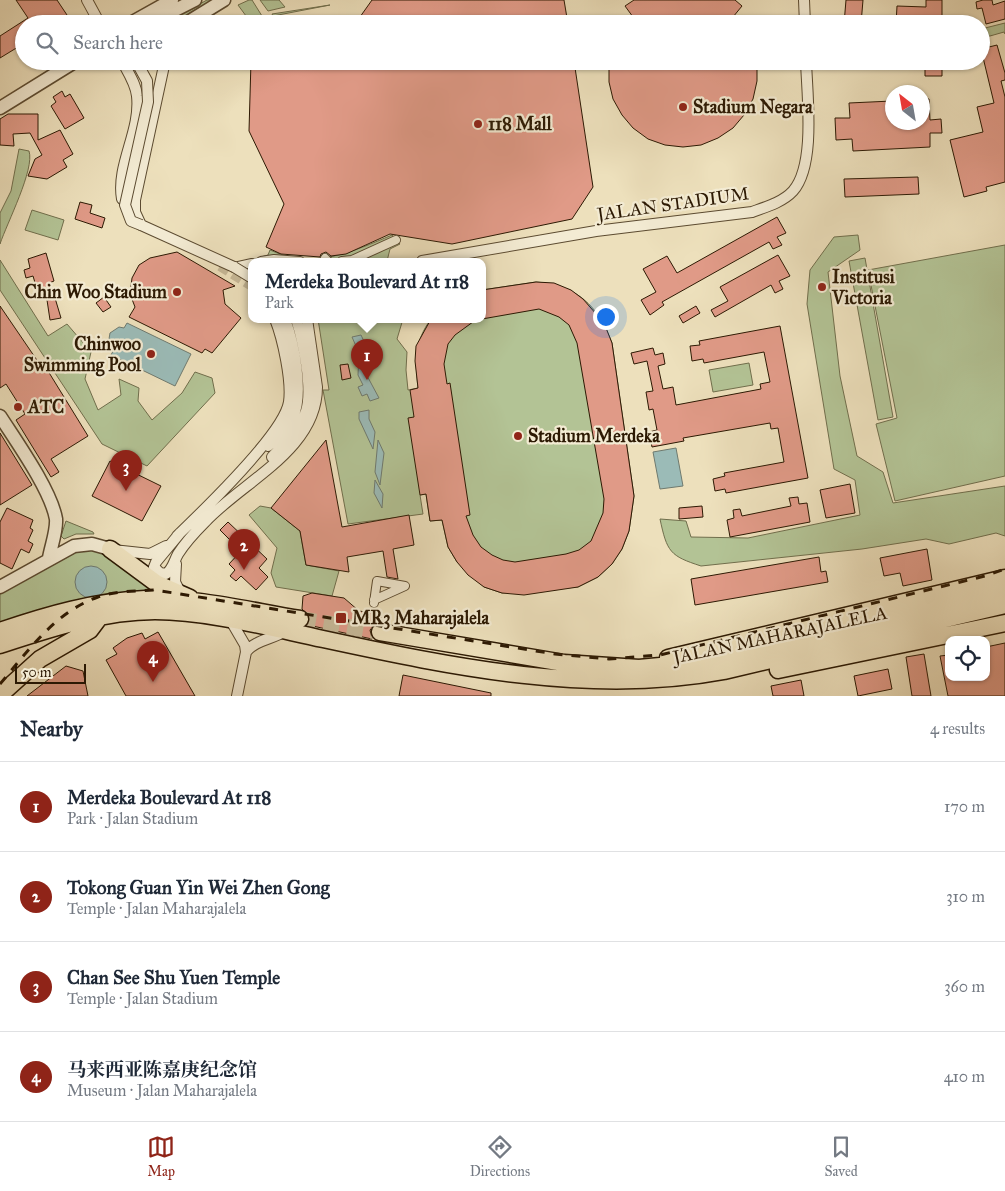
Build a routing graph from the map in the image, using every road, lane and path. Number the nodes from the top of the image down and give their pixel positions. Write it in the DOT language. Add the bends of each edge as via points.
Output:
graph roads {
  1 [pos="87,0"];
  2 [pos="172,0"];
  3 [pos="196,0"];
  4 [pos="804,0"];
  5 [pos="220,2"];
  6 [pos="95,15"];
  7 [pos="145,15"];
  8 [pos="166,15"];
  9 [pos="199,15"];
  10 [pos="805,15"];
  11 [pos="61,70"];
  12 [pos="127,70"];
  13 [pos="140,70"];
  14 [pos="163,70"];
  15 [pos="806,70"];
  16 [pos="0,108"];
  17 [pos="122,199"];
  18 [pos="141,225"];
  19 [pos="396,240"];
  20 [pos="358,258"];
  21 [pos="439,258"];
  22 [pos="248,264"];
  23 [pos="234,267"];
  24 [pos="248,271"];
  25 [pos="248,276"];
  26 [pos="276,323"];
  27 [pos="287,323"];
  28 [pos="297,323"];
  29 [pos="308,323"];
  30 [pos="0,416"];
  31 [pos="287,435"];
  32 [pos="242,471"];
  33 [pos="250,481"];
  34 [pos="180,533"];
  35 [pos="110,549"];
  36 [pos="50,558"];
  37 [pos="176,558"];
  38 [pos="1002,581"];
  39 [pos="0,587"];
  40 [pos="180,592"];
  41 [pos="200,604"];
  42 [pos="1005,605"];
  43 [pos="100,618"];
  44 [pos="300,619"];
  45 [pos="230,621"];
  46 [pos="1005,623"];
  47 [pos="0,631"];
  48 [pos="285,631"];
  49 [pos="380,632"];
  50 [pos="0,644"];
  51 [pos="246,652"];
  52 [pos="724,671"];
  53 [pos="0,695"];
  54 [pos="237,696"];
  1 -- 6 [label="street"];
  2 -- 7 [label="street"];
  3 -- 8 [label="street"];
  4 -- 10 [label="street"];
  5 -- 9 [label="street"];
  11 -- 16 [label="street"];
  12 -- 17 [label="street" via="137,95 137,106 121,181"];
  13 -- 18 [label="street, bridge" via="146,81 148,102 126,205 131,221"];
  14 -- 18 [label="street" via="135,200 135,212"];
  15 -- 21 [label="street, JALAN STADIUM" via="808,160 792,192 774,204 752,212 596,231"];
  18 -- 23 [label="street"];
  19 -- 20 [label="street"];
  22 -- 23 [label="street"];
  23 -- 24 [label="street, bridge"];
  23 -- 25 [label="street, bridge"];
  26 -- 32 [label="street" via="282,341 289,401 278,426"];
  27 -- 31 [label="street" via="298,387 298,402"];
  28 -- 31 [label="street" via="308,388 306,409"];
  29 -- 33 [label="street" via="317,387 311,420 292,448"];
  30 -- 36 [label="street" via="33,470 56,519"];
  31 -- 32 [label="street"];
  31 -- 33 [label="street"];
  32 -- 34 [label="street"];
  33 -- 37 [label="street" via="206,520"];
  34 -- 35 [label="street" via="154,554"];
  34 -- 37 [label="street" via="154,567 166,574"];
  35 -- 36 [label="street" via="87,543"];
  35 -- 40 [label="highway" via="156,582"];
  36 -- 39 [label="street"];
  37 -- 40 [label="street" via="175,582"];
  38 -- 49 [label="highway, JALAN MAHARAJALELA" via="776,647 703,662 640,668 564,663"];
  40 -- 41 [label="highway"];
  41 -- 44 [label="highway"];
  41 -- 47 [label="highway" via="145,599 106,603 60,612"];
  42 -- 52 [label="highway, JALAN MAHARAJALELA"];
  43 -- 45 [label="highway, JALAN MAHARAJALELA" via="157,611"];
  43 -- 50 [label="highway, JALAN MAHARAJALELA"];
  43 -- 53 [label="highway" via="90,630 40,659"];
  45 -- 48 [label="highway, JALAN MAHARAJALELA"];
  45 -- 51 [label="street"];
  46 -- 52 [label="highway" via="758,674"];
  48 -- 51 [label="street" via="273,639 257,643"];
  48 -- 52 [label="highway, JALAN MAHARAJALELA" via="463,667 602,682 689,678"];
  51 -- 54 [label="street"];
}
